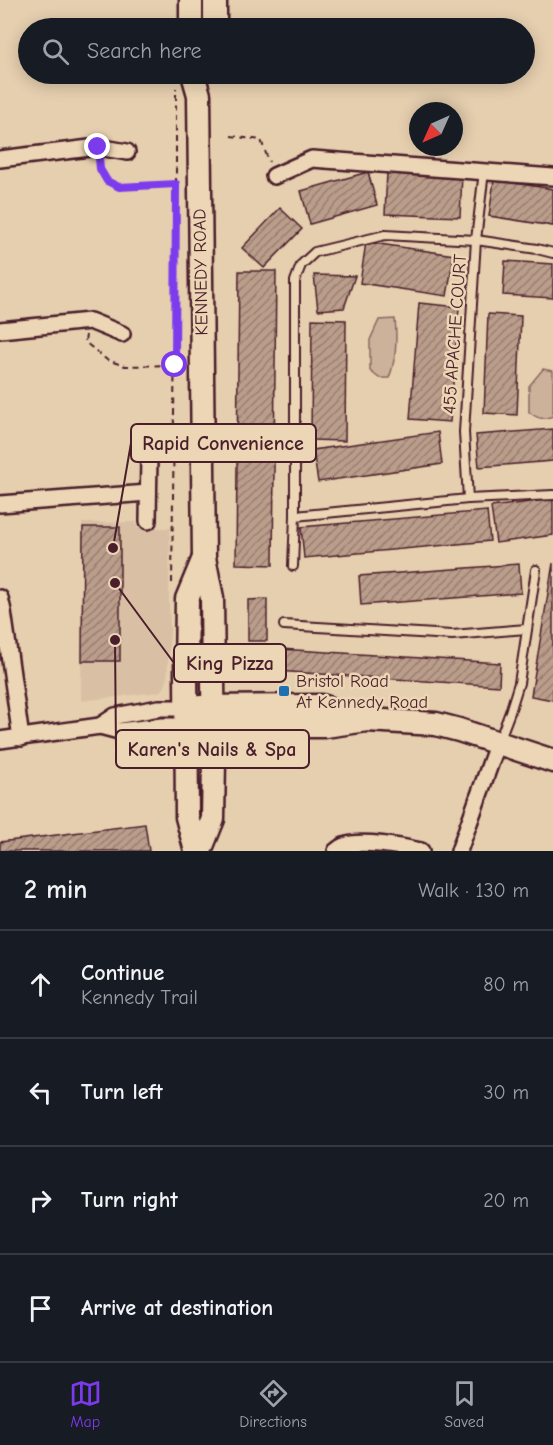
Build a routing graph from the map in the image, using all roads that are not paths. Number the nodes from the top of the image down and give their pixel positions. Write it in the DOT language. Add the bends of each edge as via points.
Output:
graph roads {
  1 [pos="191,0"];
  2 [pos="215,0"];
  3 [pos="191,18"];
  4 [pos="214,18"];
  5 [pos="196,84"];
  6 [pos="127,152"];
  7 [pos="0,159"];
  8 [pos="484,171"];
  9 [pos="274,176"];
  10 [pos="553,177"];
  11 [pos="476,240"];
  12 [pos="553,253"];
  13 [pos="0,330"];
  14 [pos="122,334"];
  15 [pos="149,456"];
  16 [pos="148,493"];
  17 [pos="553,495"];
  18 [pos="468,499"];
  19 [pos="0,504"];
  20 [pos="295,516"];
  21 [pos="148,521"];
  22 [pos="204,558"];
  23 [pos="293,566"];
  24 [pos="536,570"];
  25 [pos="0,598"];
  26 [pos="284,625"];
  27 [pos="527,629"];
  28 [pos="187,717"];
  29 [pos="213,717"];
  30 [pos="21,738"];
  31 [pos="0,740"];
  32 [pos="498,742"];
  33 [pos="553,761"];
  34 [pos="198,851"];
  35 [pos="336,851"];
  36 [pos="421,851"];
  37 [pos="459,851"];
  1 -- 3 [label="main road"];
  2 -- 4 [label="main road"];
  5 -- 22 [label="main road, KENNEDY ROAD"];
  6 -- 7 [label="street" via="98,147"];
  8 -- 9 [label="street" via="312,159"];
  8 -- 10 [label="street"];
  8 -- 11 [label="lane, 455 APACHE COURT"];
  11 -- 12 [label="lane"];
  11 -- 18 [label="lane, 455 APACHE COURT" via="464,432"];
  11 -- 20 [label="lane" via="385,235 315,252 300,266 295,281"];
  13 -- 14 [label="street" via="90,321"];
  15 -- 16 [label="street"];
  16 -- 19 [label="street"];
  16 -- 21 [label="street"];
  17 -- 18 [label="lane"];
  18 -- 20 [label="lane"];
  20 -- 23 [label="lane"];
  22 -- 28 [label="main road, KENNEDY ROAD" via="187,599"];
  22 -- 29 [label="main road, KENNEDY ROAD" via="212,598"];
  24 -- 27 [label="lane"];
  25 -- 30 [label="street"];
  26 -- 27 [label="lane" via="452,635"];
  27 -- 32 [label="lane" via="519,683"];
  28 -- 29 [label="main road"];
  28 -- 30 [label="street" via="159,708 115,716 100,726"];
  28 -- 34 [label="main road, KENNEDY ROAD" via="187,817"];
  29 -- 32 [label="main road" via="325,726 367,720 436,724"];
  29 -- 34 [label="main road, KENNEDY ROAD" via="213,819"];
  30 -- 31 [label="street"];
  32 -- 33 [label="main road"];
  32 -- 37 [label="street"];
  35 -- 36 [label="street" via="354,843"];
}
